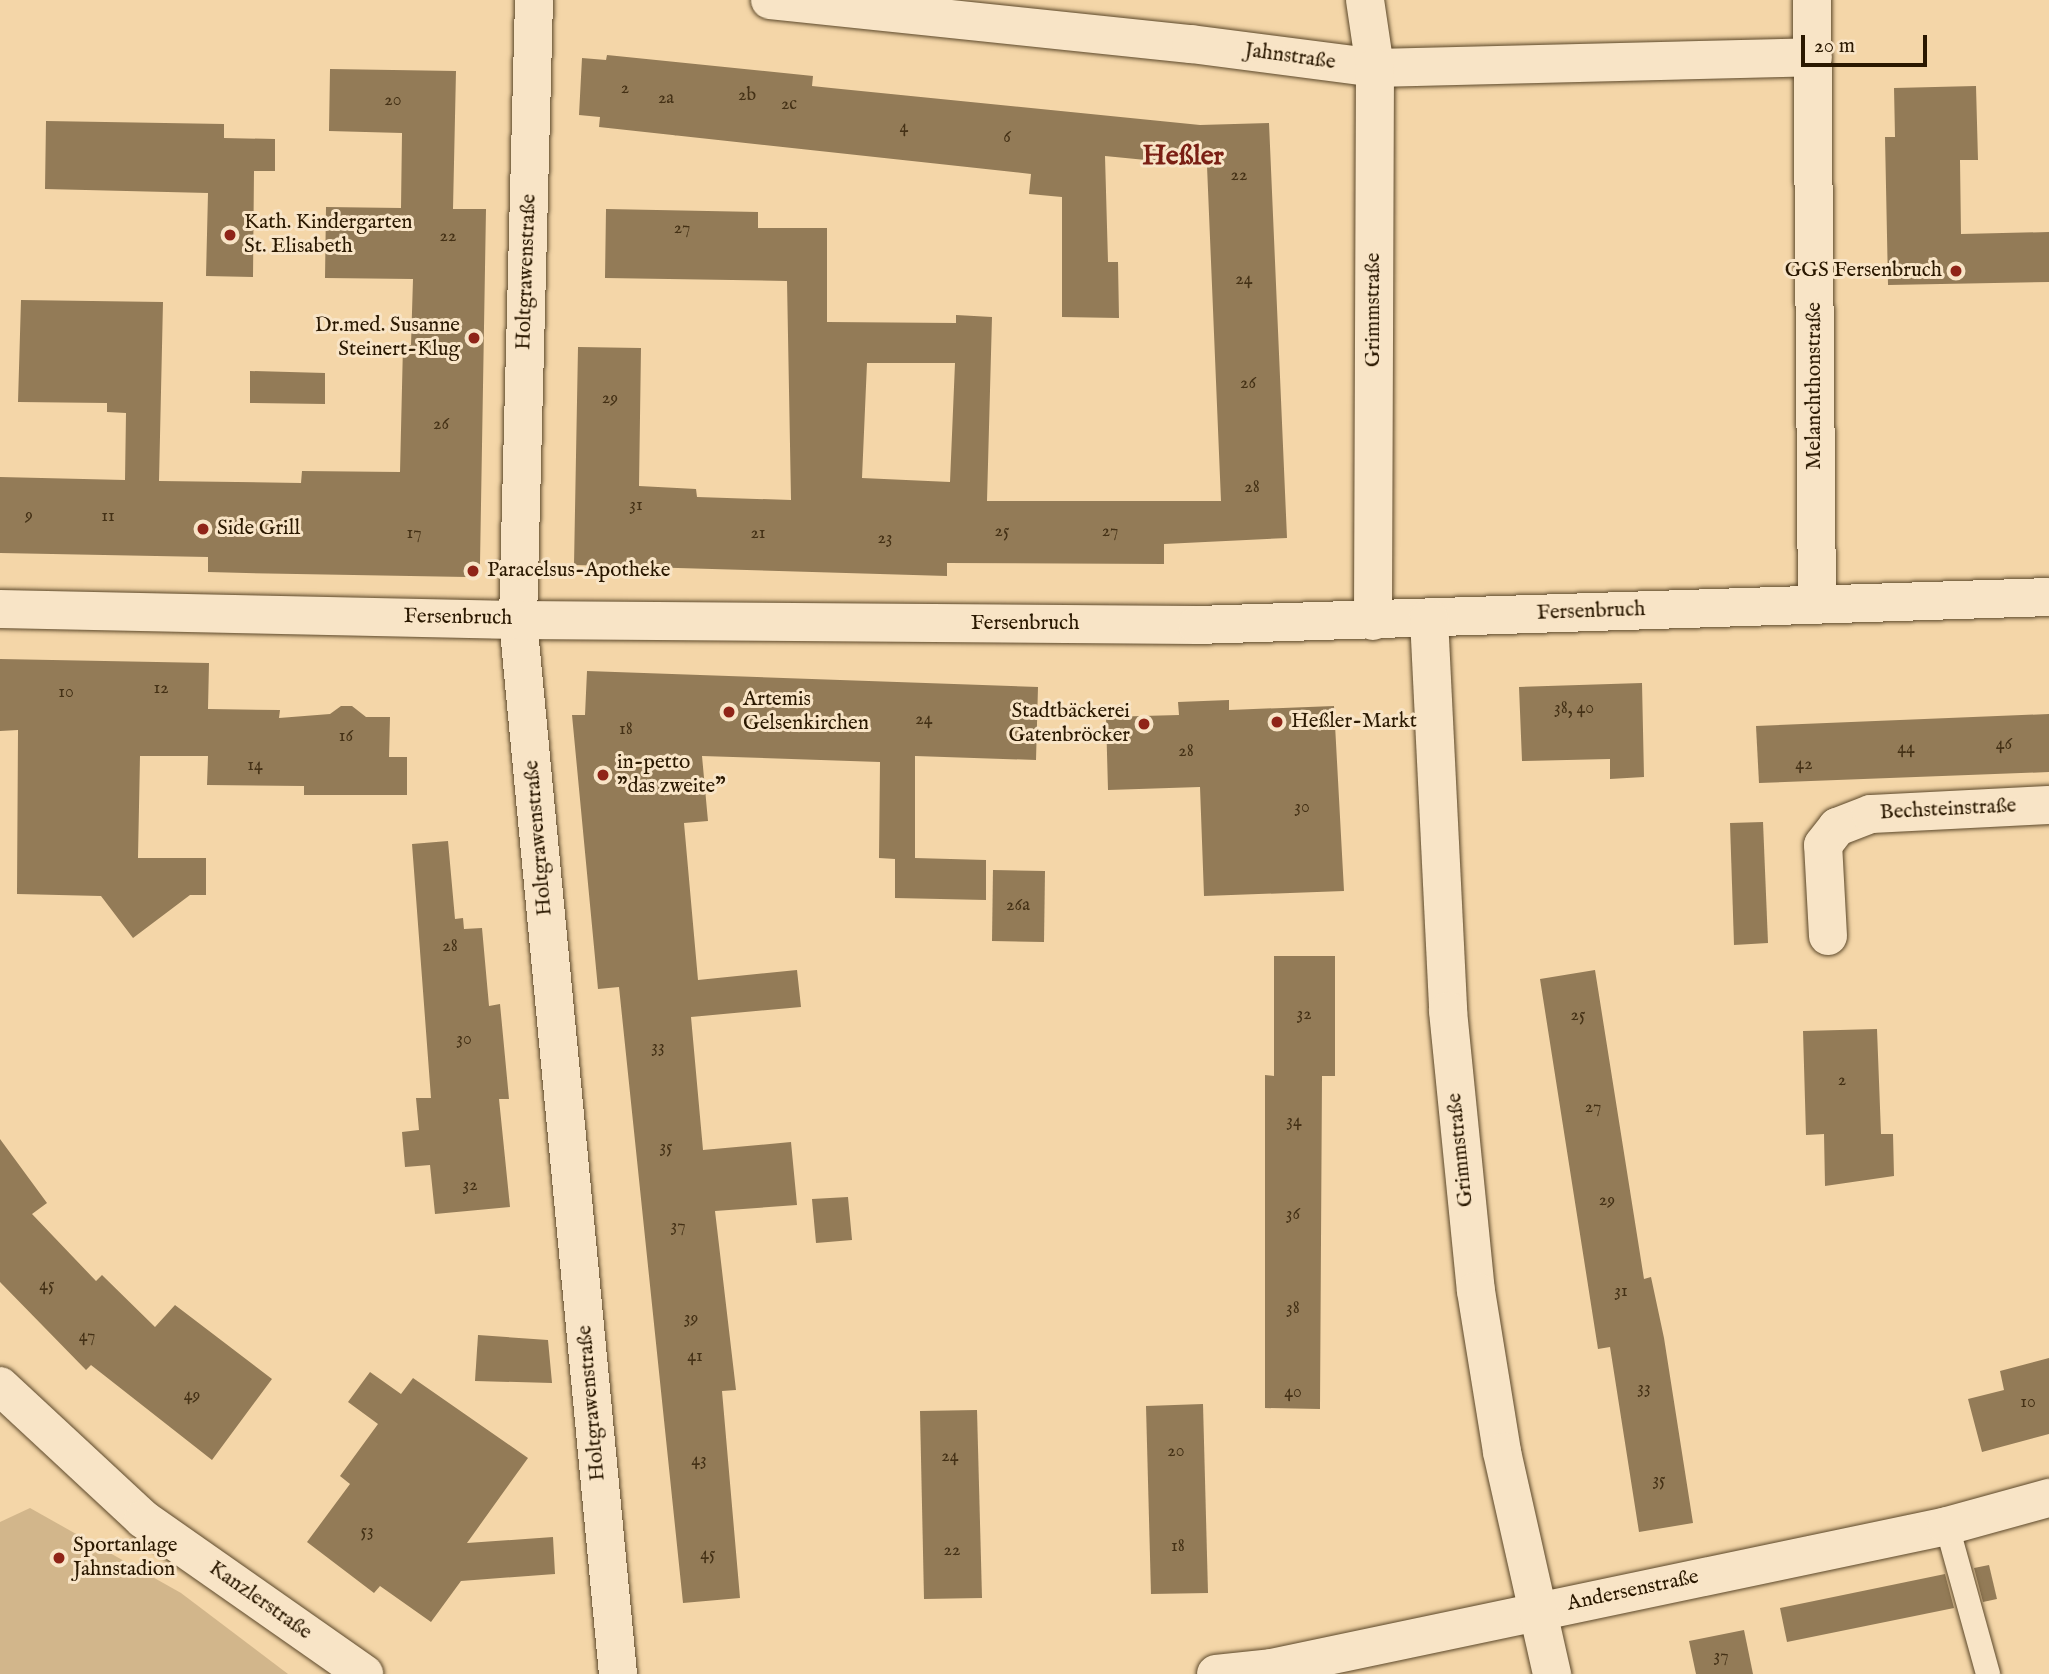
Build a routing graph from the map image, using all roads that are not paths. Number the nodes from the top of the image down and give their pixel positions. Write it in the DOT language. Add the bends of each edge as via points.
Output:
graph roads {
  1 [pos="534,0"];
  2 [pos="770,0"];
  3 [pos="1365,0"];
  4 [pos="1812,0"];
  5 [pos="1813,57"];
  6 [pos="1376,68"];
  7 [pos="2049,597"];
  8 [pos="1817,604"];
  9 [pos="0,609"];
  10 [pos="1429,618"];
  11 [pos="518,620"];
  12 [pos="1373,621"];
  13 [pos="2049,805"];
  14 [pos="1828,936"];
  15 [pos="0,1386"];
  16 [pos="2049,1498"];
  17 [pos="1947,1525"];
  18 [pos="1536,1611"];
  19 [pos="364,1674"];
  20 [pos="618,1674"];
  21 [pos="1216,1674"];
  22 [pos="1552,1674"];
  23 [pos="1988,1674"];
  1 -- 11 [label="street, Holtgrawenstraße"];
  2 -- 6 [label="street, Jahnstraße"];
  3 -- 6 [label="street, Grimmstraße"];
  4 -- 5 [label="street, Melanchthonstraße"];
  5 -- 6 [label="street, Jahnstraße"];
  5 -- 8 [label="street, Melanchthonstraße"];
  6 -- 12 [label="street, Grimmstraße"];
  7 -- 8 [label="street, Fersenbruch"];
  8 -- 10 [label="street, Fersenbruch"];
  9 -- 11 [label="street, Fersenbruch"];
  10 -- 12 [label="street, Fersenbruch"];
  10 -- 18 [label="street, Grimmstraße" via="1448,1011 1460,1153 1502,1452"];
  11 -- 12 [label="street, Fersenbruch" via="1054,625"];
  11 -- 20 [label="street, Holtgrawenstraße"];
  13 -- 14 [label="street, Bechsteinstraße" via="1871,814 1837,827 1823,845"];
  15 -- 19 [label="street, Kanzlerstraße" via="143,1519"];
  16 -- 17 [label="street, Andersenstraße"];
  17 -- 18 [label="street, Andersenstraße"];
  17 -- 23 [label="lane"];
  18 -- 21 [label="street, Andersenstraße" via="1271,1668"];
  18 -- 22 [label="street, Grimmstraße"];
}
